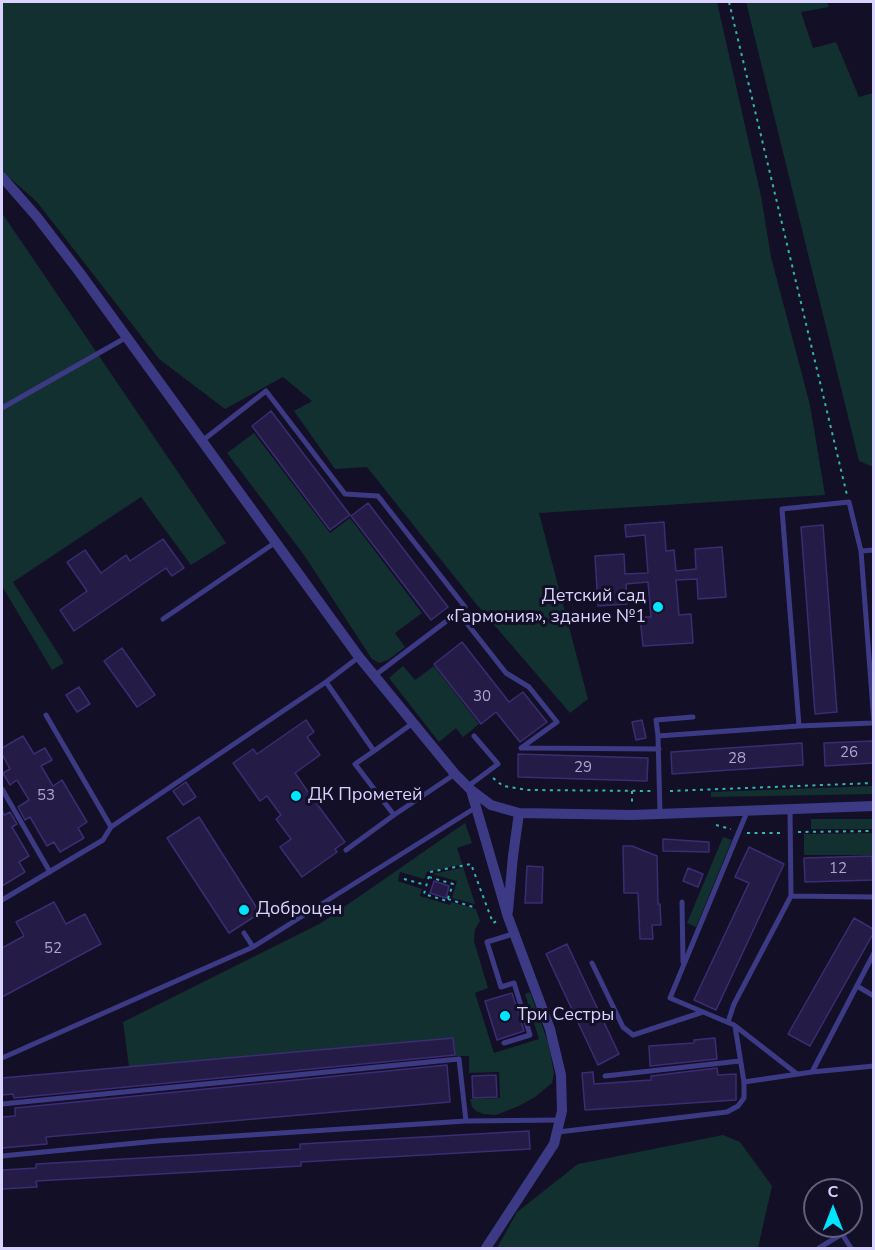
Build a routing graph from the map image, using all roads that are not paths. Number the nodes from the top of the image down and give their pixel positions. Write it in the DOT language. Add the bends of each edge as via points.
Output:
graph roads {
  1 [pos="2,177"];
  2 [pos="127,337"];
  3 [pos="2,408"];
  4 [pos="202,441"];
  5 [pos="276,542"];
  6 [pos="873,550"];
  7 [pos="861,551"];
  8 [pos="458,612"];
  9 [pos="163,619"];
  10 [pos="359,657"];
  11 [pos="374,676"];
  12 [pos="326,682"];
  13 [pos="46,715"];
  14 [pos="693,717"];
  15 [pos="413,723"];
  16 [pos="873,723"];
  17 [pos="800,726"];
  18 [pos="474,736"];
  19 [pos="658,736"];
  20 [pos="659,749"];
  21 [pos="374,751"];
  22 [pos="455,774"];
  23 [pos="2,789"];
  24 [pos="469,789"];
  25 [pos="873,806"];
  26 [pos="475,808"];
  27 [pos="790,810"];
  28 [pos="747,812"];
  29 [pos="519,813"];
  30 [pos="394,815"];
  31 [pos="660,815"];
  32 [pos="111,827"];
  33 [pos="346,850"];
  34 [pos="50,872"];
  35 [pos="791,896"];
  36 [pos="873,897"];
  37 [pos="2,900"];
  38 [pos="682,902"];
  39 [pos="508,917"];
  40 [pos="244,933"];
  41 [pos="513,934"];
  42 [pos="253,947"];
  43 [pos="873,953"];
  44 [pos="592,963"];
  45 [pos="683,967"];
  46 [pos="857,986"];
  47 [pos="873,996"];
  48 [pos="703,1012"];
  49 [pos="728,1022"];
  50 [pos="735,1025"];
  51 [pos="504,1043"];
  52 [pos="2,1058"];
  53 [pos="740,1061"];
  54 [pos="873,1066"];
  55 [pos="812,1072"];
  56 [pos="797,1074"];
  57 [pos="605,1076"];
  58 [pos="744,1082"];
  59 [pos="2,1104"];
  60 [pos="560,1120"];
  61 [pos="466,1121"];
  62 [pos="558,1132"];
  63 [pos="2,1156"];
  64 [pos="486,1248"];
  65 [pos="819,1248"];
  66 [pos="851,1248"];
  1 -- 2 [label="street"];
  2 -- 3 [label="lane"];
  2 -- 4 [label="street"];
  4 -- 5 [label="street"];
  4 -- 8 [label="lane" via="266,391 345,494 378,496 465,607"];
  5 -- 9 [label="lane"];
  5 -- 10 [label="street"];
  6 -- 7 [label="lane"];
  7 -- 16 [label="lane"];
  7 -- 17 [label="lane" via="849,501 782,509"];
  8 -- 11 [label="lane"];
  8 -- 20 [label="lane" via="506,673 529,687 556,722 521,748"];
  10 -- 11 [label="street"];
  10 -- 12 [label="lane"];
  11 -- 15 [label="street"];
  12 -- 21 [label="lane"];
  12 -- 32 [label="lane"];
  13 -- 32 [label="lane"];
  14 -- 19 [label="lane" via="656,720"];
  15 -- 21 [label="lane"];
  15 -- 22 [label="street"];
  16 -- 17 [label="lane"];
  17 -- 19 [label="lane"];
  18 -- 24 [label="lane" via="498,764"];
  19 -- 20 [label="lane"];
  20 -- 31 [label="lane"];
  21 -- 30 [label="lane" via="355,764"];
  22 -- 24 [label="street"];
  22 -- 30 [label="lane"];
  23 -- 34 [label="lane"];
  24 -- 26 [label="street"];
  24 -- 29 [label="street" via="491,805"];
  25 -- 27 [label="street"];
  26 -- 39 [label="street"];
  26 -- 42 [label="lane"];
  27 -- 28 [label="street"];
  27 -- 35 [label="lane"];
  28 -- 31 [label="street"];
  28 -- 45 [label="lane"];
  29 -- 31 [label="street"];
  29 -- 39 [label="street"];
  30 -- 33 [label="lane"];
  32 -- 34 [label="lane" via="104,840"];
  34 -- 37 [label="lane"];
  35 -- 36 [label="lane"];
  35 -- 49 [label="lane"];
  38 -- 45 [label="lane"];
  39 -- 41 [label="street"];
  40 -- 42 [label="lane"];
  41 -- 51 [label="lane" via="487,942 501,987 514,983 530,1035"];
  41 -- 60 [label="street" via="550,1029 561,1075"];
  42 -- 52 [label="lane"];
  43 -- 46 [label="lane"];
  44 -- 48 [label="lane" via="623,1027 633,1035"];
  45 -- 48 [label="lane" via="670,998"];
  46 -- 47 [label="lane"];
  46 -- 55 [label="lane"];
  48 -- 49 [label="lane"];
  49 -- 50 [label="lane"];
  50 -- 53 [label="lane"];
  50 -- 56 [label="lane"];
  53 -- 57 [label="lane"];
  53 -- 58 [label="lane"];
  54 -- 55 [label="lane"];
  55 -- 56 [label="lane"];
  56 -- 58 [label="lane"];
  58 -- 62 [label="lane" via="744,1098 727,1112"];
  59 -- 61 [label="lane" via="459,1059"];
  60 -- 61 [label="lane"];
  60 -- 62 [label="street"];
  61 -- 63 [label="lane" via="157,1141"];
  62 -- 64 [label="street"];
  65 -- 66 [label="lane" via="842,1234"];
}
